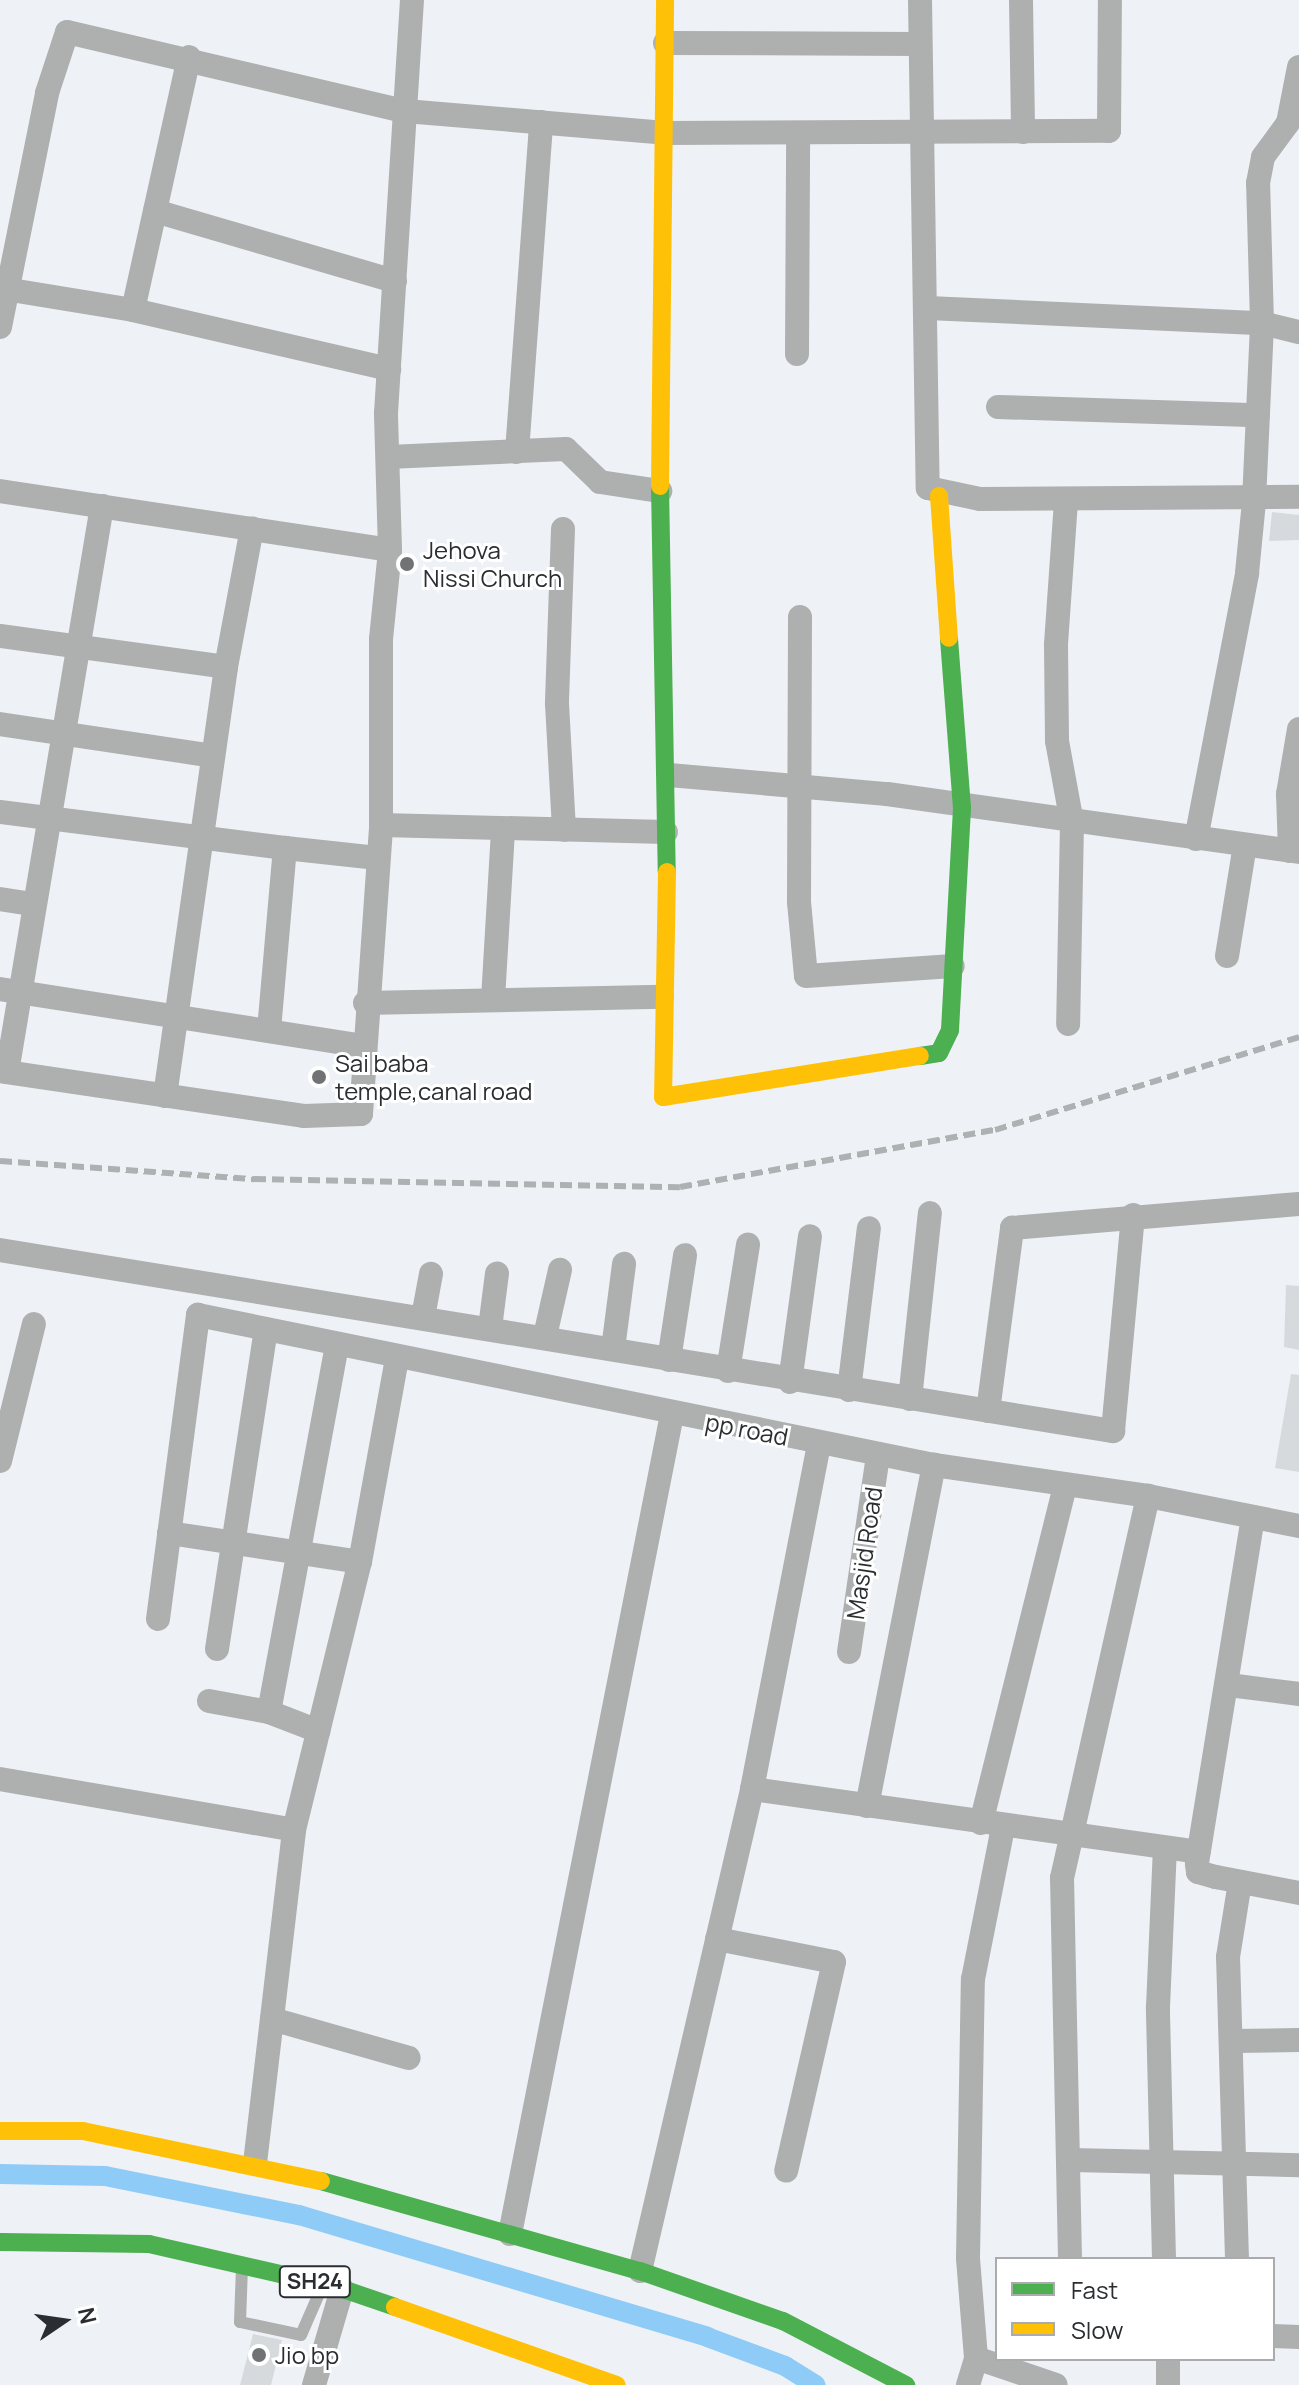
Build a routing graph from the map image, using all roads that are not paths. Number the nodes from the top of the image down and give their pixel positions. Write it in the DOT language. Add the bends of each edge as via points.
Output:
graph roads {
  1 [pos="412,0"];
  2 [pos="665,0"];
  3 [pos="920,0"];
  4 [pos="1021,0"];
  5 [pos="1110,0"];
  6 [pos="665,43"];
  7 [pos="919,44"];
  8 [pos="189,57"];
  9 [pos="1299,67"];
  10 [pos="405,111"];
  11 [pos="541,122"];
  12 [pos="1023,132"];
  13 [pos="665,133"];
  14 [pos="798,133"];
  15 [pos="922,133"];
  16 [pos="155,211"];
  17 [pos="395,281"];
  18 [pos="5,289"];
  19 [pos="928,308"];
  20 [pos="133,310"];
  21 [pos="1262,323"];
  22 [pos="0,327"];
  23 [pos="1299,332"];
  24 [pos="797,354"];
  25 [pos="389,369"];
  26 [pos="998,407"];
  27 [pos="1258,415"];
  28 [pos="517,452"];
  29 [pos="389,457"];
  30 [pos="0,491"];
  31 [pos="660,491"];
  32 [pos="939,496"];
  33 [pos="1299,497"];
  34 [pos="1066,501"];
  35 [pos="1254,501"];
  36 [pos="102,506"];
  37 [pos="252,528"];
  38 [pos="563,529"];
  39 [pos="390,550"];
  40 [pos="800,617"];
  41 [pos="0,636"];
  42 [pos="73,646"];
  43 [pos="226,667"];
  44 [pos="0,724"];
  45 [pos="1299,729"];
  46 [pos="60,733"];
  47 [pos="213,756"];
  48 [pos="669,775"];
  49 [pos="802,785"];
  50 [pos="962,808"];
  51 [pos="0,812"];
  52 [pos="46,820"];
  53 [pos="1072,823"];
  54 [pos="381,825"];
  55 [pos="564,830"];
  56 [pos="503,832"];
  57 [pos="666,832"];
  58 [pos="1196,839"];
  59 [pos="201,842"];
  60 [pos="1245,845"];
  61 [pos="285,848"];
  62 [pos="1294,851"];
  63 [pos="377,858"];
  64 [pos="0,899"];
  65 [pos="33,904"];
  66 [pos="1227,956"];
  67 [pos="953,966"];
  68 [pos="10,991"];
  69 [pos="662,997"];
  70 [pos="493,999"];
  71 [pos="365,1003"];
  72 [pos="176,1015"];
  73 [pos="1068,1024"];
  74 [pos="269,1030"];
  75 [pos="363,1046"];
  76 [pos="3,1072"];
  77 [pos="165,1096"];
  78 [pos="1299,1204"];
  79 [pos="930,1213"];
  80 [pos="1133,1215"];
  81 [pos="869,1228"];
  82 [pos="810,1236"];
  83 [pos="748,1245"];
  84 [pos="0,1250"];
  85 [pos="685,1255"];
  86 [pos="624,1264"];
  87 [pos="560,1270"];
  88 [pos="497,1273"];
  89 [pos="431,1274"];
  90 [pos="423,1317"];
  91 [pos="34,1324"];
  92 [pos="490,1328"];
  93 [pos="266,1330"];
  94 [pos="545,1336"];
  95 [pos="337,1345"];
  96 [pos="613,1349"];
  97 [pos="397,1358"];
  98 [pos="669,1360"];
  99 [pos="728,1371"];
  100 [pos="790,1382"];
  101 [pos="849,1390"];
  102 [pos="910,1399"];
  103 [pos="988,1411"];
  104 [pos="672,1414"];
  105 [pos="5,1418"];
  106 [pos="819,1443"];
  107 [pos="878,1455"];
  108 [pos="0,1461"];
  109 [pos="934,1465"];
  110 [pos="1065,1486"];
  111 [pos="1148,1496"];
  112 [pos="1253,1517"];
  113 [pos="1299,1526"];
  114 [pos="169,1533"];
  115 [pos="233,1547"];
  116 [pos="298,1557"];
  117 [pos="360,1562"];
  118 [pos="158,1619"];
  119 [pos="217,1649"];
  120 [pos="849,1652"];
  121 [pos="1229,1685"];
  122 [pos="1299,1694"];
  123 [pos="209,1701"];
  124 [pos="269,1712"];
  125 [pos="318,1731"];
  126 [pos="0,1779"];
  127 [pos="752,1789"];
  128 [pos="867,1806"];
  129 [pos="992,1825"];
  130 [pos="294,1830"];
  131 [pos="1069,1836"];
  132 [pos="1165,1848"];
  133 [pos="1199,1852"];
  134 [pos="1240,1882"];
  135 [pos="1299,1893"];
  136 [pos="717,1939"];
  137 [pos="272,2019"];
  138 [pos="1299,2040"];
  139 [pos="1234,2041"];
  140 [pos="409,2058"];
  141 [pos="0,2131"];
  142 [pos="1071,2160"];
  143 [pos="1160,2162"];
  144 [pos="255,2163"];
  145 [pos="1237,2164"];
  146 [pos="1299,2165"];
  147 [pos="786,2171"];
  148 [pos="510,2234"];
  149 [pos="0,2242"];
  150 [pos="1070,2257"];
  151 [pos="1164,2257"];
  152 [pos="1237,2257"];
  153 [pos="242,2265"];
  154 [pos="640,2271"];
  155 [pos="333,2287"];
  156 [pos="1275,2336"];
  157 [pos="1299,2337"];
  158 [pos="986,2353"];
  159 [pos="1004,2361"];
  160 [pos="1168,2361"];
  161 [pos="314,2385"];
  162 [pos="617,2385"];
  163 [pos="906,2385"];
  164 [pos="968,2385"];
  165 [pos="1056,2385"];
  166 [pos="1168,2385"];
  1 -- 10 [label="street"];
  2 -- 6 [label="street"];
  3 -- 7 [label="street"];
  4 -- 12 [label="street"];
  5 -- 12 [label="street" via="1109,131"];
  6 -- 7 [label="street"];
  6 -- 13 [label="street"];
  7 -- 15 [label="street"];
  8 -- 10 [label="street"];
  8 -- 16 [label="street"];
  8 -- 18 [label="street" via="67,32"];
  9 -- 21 [label="street" via="1288,123 1263,157 1258,183"];
  10 -- 11 [label="street"];
  10 -- 17 [label="street"];
  11 -- 13 [label="street"];
  11 -- 28 [label="street"];
  12 -- 15 [label="street"];
  13 -- 14 [label="street"];
  13 -- 31 [label="street"];
  14 -- 15 [label="street"];
  14 -- 24 [label="street"];
  15 -- 19 [label="street"];
  16 -- 17 [label="street"];
  16 -- 20 [label="street"];
  17 -- 25 [label="street"];
  18 -- 20 [label="street"];
  18 -- 22 [label="street"];
  19 -- 21 [label="street"];
  19 -- 32 [label="street" via="928,488"];
  20 -- 25 [label="street"];
  21 -- 23 [label="street"];
  21 -- 27 [label="street"];
  25 -- 29 [label="street"];
  26 -- 27 [label="street"];
  27 -- 35 [label="street"];
  28 -- 29 [label="street"];
  28 -- 31 [label="street" via="566,449 600,482"];
  29 -- 39 [label="street"];
  30 -- 36 [label="street"];
  31 -- 48 [label="street"];
  32 -- 34 [label="street"];
  32 -- 50 [label="street"];
  33 -- 35 [label="street"];
  34 -- 35 [label="street"];
  34 -- 53 [label="street" via="1056,593 1057,741"];
  35 -- 58 [label="street" via="1247,573"];
  36 -- 37 [label="street"];
  36 -- 42 [label="street"];
  37 -- 39 [label="street"];
  37 -- 43 [label="street"];
  38 -- 55 [label="street" via="557,704"];
  39 -- 54 [label="street" via="381,639"];
  40 -- 49 [label="street"];
  41 -- 42 [label="street"];
  42 -- 43 [label="street"];
  42 -- 46 [label="street"];
  43 -- 47 [label="street"];
  44 -- 46 [label="street"];
  45 -- 62 [label="street" via="1288,794"];
  46 -- 47 [label="street"];
  46 -- 52 [label="street"];
  47 -- 59 [label="street"];
  48 -- 49 [label="street"];
  48 -- 57 [label="street"];
  49 -- 50 [label="street"];
  49 -- 67 [label="street" via="799,902 806,976"];
  50 -- 53 [label="street"];
  50 -- 67 [label="street"];
  51 -- 52 [label="street"];
  52 -- 59 [label="street"];
  52 -- 65 [label="street"];
  53 -- 58 [label="street"];
  53 -- 73 [label="street"];
  54 -- 56 [label="street"];
  54 -- 63 [label="street"];
  55 -- 56 [label="street"];
  55 -- 57 [label="street"];
  56 -- 70 [label="street"];
  57 -- 69 [label="street"];
  58 -- 60 [label="street"];
  59 -- 61 [label="street"];
  59 -- 72 [label="street"];
  60 -- 62 [label="street"];
  60 -- 66 [label="street"];
  61 -- 63 [label="street"];
  61 -- 74 [label="street"];
  63 -- 71 [label="street"];
  64 -- 65 [label="street"];
  65 -- 68 [label="street"];
  67 -- 69 [label="street" via="950,1030 939,1053 663,1097"];
  68 -- 72 [label="street"];
  68 -- 76 [label="street"];
  69 -- 70 [label="street"];
  70 -- 71 [label="street"];
  71 -- 75 [label="street"];
  72 -- 74 [label="street"];
  72 -- 77 [label="street"];
  74 -- 75 [label="street"];
  75 -- 77 [label="street" via="361,1114 304,1116"];
  76 -- 77 [label="street"];
  78 -- 80 [label="street"];
  79 -- 102 [label="street"];
  80 -- 103 [label="street" via="1012,1228"];
  80 -- 103 [label="street" via="1113,1431"];
  81 -- 101 [label="street"];
  82 -- 100 [label="street"];
  83 -- 99 [label="street"];
  84 -- 90 [label="street"];
  85 -- 98 [label="street"];
  86 -- 96 [label="street"];
  87 -- 94 [label="street"];
  88 -- 92 [label="street"];
  89 -- 90 [label="street"];
  90 -- 92 [label="street"];
  91 -- 105 [label="street"];
  92 -- 94 [label="street"];
  93 -- 95 [label="street, pp road"];
  93 -- 114 [label="street, pp road" via="198,1315"];
  93 -- 115 [label="street"];
  94 -- 96 [label="street"];
  95 -- 97 [label="street, pp road"];
  95 -- 116 [label="street"];
  96 -- 98 [label="street"];
  97 -- 104 [label="street, pp road"];
  97 -- 117 [label="street"];
  98 -- 99 [label="street"];
  99 -- 100 [label="street"];
  100 -- 101 [label="street"];
  101 -- 102 [label="street"];
  102 -- 103 [label="street"];
  104 -- 106 [label="street, pp road"];
  104 -- 148 [label="street"];
  105 -- 108 [label="street"];
  106 -- 107 [label="street, pp road"];
  106 -- 127 [label="street"];
  107 -- 109 [label="street, pp road"];
  107 -- 120 [label="street, Masjid Road"];
  109 -- 110 [label="street, pp road"];
  109 -- 128 [label="street"];
  110 -- 111 [label="street, pp road"];
  110 -- 129 [label="street"];
  111 -- 112 [label="street, pp road"];
  111 -- 131 [label="street"];
  112 -- 113 [label="street, pp road"];
  112 -- 121 [label="street"];
  114 -- 115 [label="street"];
  114 -- 118 [label="street"];
  115 -- 116 [label="street"];
  115 -- 119 [label="street"];
  116 -- 117 [label="street"];
  116 -- 124 [label="street"];
  117 -- 125 [label="street"];
  121 -- 122 [label="street"];
  121 -- 133 [label="street"];
  123 -- 124 [label="street"];
  124 -- 125 [label="street"];
  125 -- 130 [label="street"];
  126 -- 130 [label="street"];
  127 -- 128 [label="street"];
  127 -- 136 [label="street"];
  128 -- 129 [label="street"];
  129 -- 131 [label="street"];
  129 -- 158 [label="street" via="973,1979 968,2258"];
  130 -- 137 [label="street"];
  131 -- 132 [label="street"];
  131 -- 142 [label="street" via="1062,1878"];
  132 -- 133 [label="street"];
  132 -- 143 [label="street"];
  133 -- 134 [label="street" via="1198,1872"];
  134 -- 135 [label="street"];
  134 -- 139 [label="street" via="1229,1935"];
  136 -- 147 [label="street" via="834,1962"];
  136 -- 154 [label="street"];
  137 -- 140 [label="street"];
  137 -- 144 [label="street"];
  138 -- 139 [label="street"];
  139 -- 145 [label="street"];
  141 -- 144 [label="street" via="83,2131"];
  142 -- 143 [label="street"];
  142 -- 150 [label="street"];
  143 -- 145 [label="street"];
  143 -- 151 [label="street"];
  144 -- 148 [label="street"];
  145 -- 146 [label="street"];
  145 -- 152 [label="street"];
  148 -- 154 [label="street"];
  149 -- 153 [label="street, SH24" via="149,2244"];
  153 -- 155 [label="street, SH24"];
  153 -- 155 [label="lane" via="240,2322 301,2335"];
  154 -- 163 [label="street" via="783,2321"];
  155 -- 161 [label="street"];
  155 -- 162 [label="street, SH24"];
  156 -- 157 [label="street"];
  158 -- 164 [label="street"];
  159 -- 165 [label="street"];
  160 -- 166 [label="street"];
}
